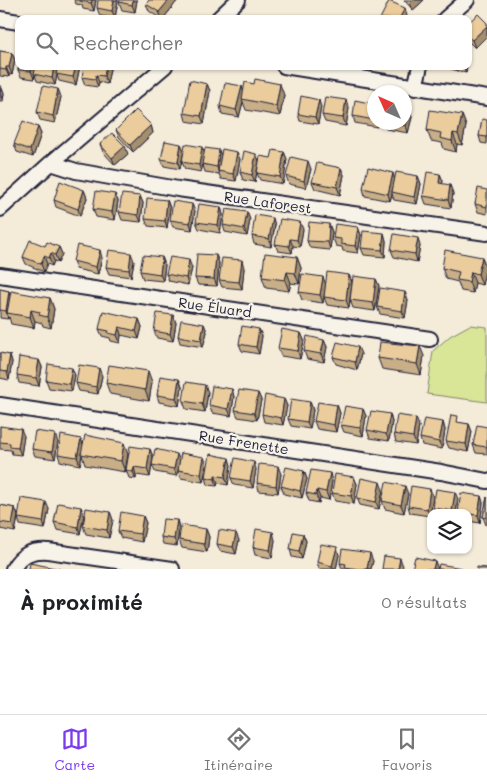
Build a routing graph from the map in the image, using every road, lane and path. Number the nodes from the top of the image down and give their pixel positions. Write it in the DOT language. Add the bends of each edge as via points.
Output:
graph roads {
  1 [pos="238,0"];
  2 [pos="467,0"];
  3 [pos="222,15"];
  4 [pos="450,15"];
  5 [pos="0,19"];
  6 [pos="15,21"];
  7 [pos="160,70"];
  8 [pos="308,70"];
  9 [pos="419,70"];
  10 [pos="415,88"];
  11 [pos="487,98"];
  12 [pos="51,163"];
  13 [pos="0,210"];
  14 [pos="487,233"];
  15 [pos="0,275"];
  16 [pos="430,339"];
  17 [pos="0,405"];
  18 [pos="487,481"];
  19 [pos="0,568"];
  20 [pos="5,569"];
  21 [pos="13,569"];
  22 [pos="172,569"];
  1 -- 3 [label="street"];
  2 -- 4 [label="street"];
  5 -- 6 [label="street"];
  7 -- 12 [label="street"];
  8 -- 10 [label="street"];
  9 -- 10 [label="street"];
  10 -- 11 [label="street"];
  12 -- 13 [label="street"];
  12 -- 14 [label="street, Rue Laforest" via="76,171 178,189"];
  15 -- 16 [label="street, Rue Éluard"];
  17 -- 18 [label="street, Rue Frenette"];
  19 -- 20 [label="street"];
  21 -- 22 [label="street" via="22,557 34,550"];
}
